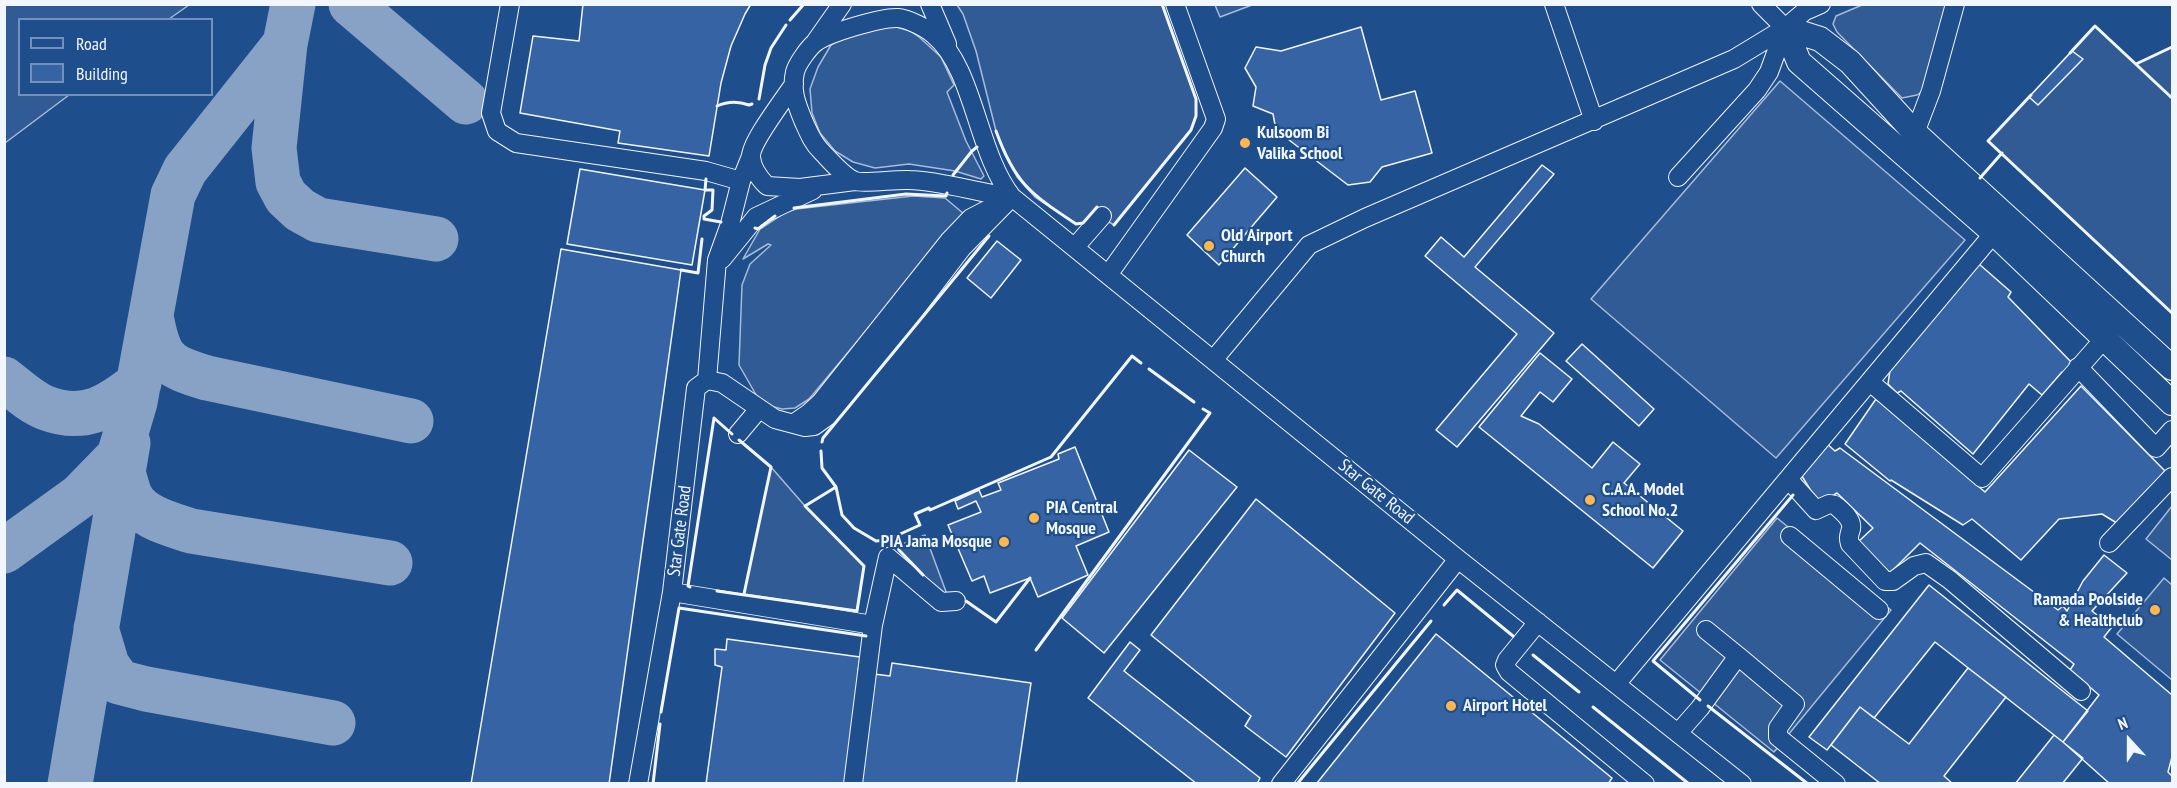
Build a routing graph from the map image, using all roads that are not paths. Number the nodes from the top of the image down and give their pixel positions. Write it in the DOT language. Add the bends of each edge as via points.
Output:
graph roads {
  1 [pos="510,4"];
  2 [pos="842,4"];
  3 [pos="930,4"];
  4 [pos="1175,4"];
  5 [pos="1554,4"];
  6 [pos="1761,4"];
  7 [pos="1955,4"];
  8 [pos="1820,5"];
  9 [pos="1785,28"];
  10 [pos="815,43"];
  11 [pos="949,50"];
  12 [pos="794,84"];
  13 [pos="1594,121"];
  14 [pos="1916,132"];
  15 [pos="751,156"];
  16 [pos="1678,177"];
  17 [pos="741,181"];
  18 [pos="855,181"];
  19 [pos="825,185"];
  20 [pos="1012,197"];
  21 [pos="1102,216"];
  22 [pos="1994,232"];
  23 [pos="1075,247"];
  24 [pos="717,265"];
  25 [pos="1108,275"];
  26 [pos="2074,294"];
  27 [pos="2104,339"];
  28 [pos="1214,359"];
  29 [pos="2078,367"];
  30 [pos="2172,368"];
  31 [pos="706,380"];
  32 [pos="1870,382"];
  33 [pos="2172,403"];
  34 [pos="759,409"];
  35 [pos="2172,430"];
  36 [pos="738,434"];
  37 [pos="1788,479"];
  38 [pos="2171,481"];
  39 [pos="1790,536"];
  40 [pos="2109,543"];
  41 [pos="1458,558"];
  42 [pos="672,592"];
  43 [pos="956,601"];
  44 [pos="1879,610"];
  45 [pos="1539,622"];
  46 [pos="873,625"];
  47 [pos="1706,630"];
  48 [pos="1738,656"];
  49 [pos="1617,683"];
  50 [pos="2081,691"];
  51 [pos="1678,733"];
  52 [pos="638,783"];
  53 [pos="853,783"];
  54 [pos="1281,783"];
  55 [pos="1645,783"];
  56 [pos="1742,783"];
  57 [pos="1836,783"];
  1 -- 17 [label="street" via="491,113 497,131 516,143 706,171"];
  2 -- 10 [label="street"];
  3 -- 11 [label="street"];
  4 -- 25 [label="street" via="1216,119"];
  5 -- 13 [label="street"];
  6 -- 9 [label="street"];
  7 -- 14 [label="street"];
  8 -- 9 [label="street" via="1805,11"];
  9 -- 13 [label="street" via="1734,59"];
  9 -- 14 [label="main road" via="1820,39 1850,62"];
  9 -- 16 [label="street" via="1769,72 1757,90"];
  9 -- 22 [label="main road" via="1799,62"];
  10 -- 11 [label="street" via="852,26 898,18 923,28"];
  10 -- 12 [label="street" via="796,70"];
  11 -- 20 [label="street" via="983,144"];
  12 -- 15 [label="street" via="755,143"];
  12 -- 18 [label="street" via="793,97 813,143"];
  13 -- 28 [label="street" via="1309,245"];
  14 -- 26 [label="main road"];
  15 -- 17 [label="street"];
  15 -- 19 [label="street" via="756,174 767,186"];
  17 -- 24 [label="street"];
  18 -- 19 [label="street"];
  18 -- 20 [label="street" via="940,183"];
  19 -- 24 [label="street" via="756,217"];
  20 -- 23 [label="street, Star Gate Road"];
  20 -- 34 [label="street" via="970,218 809,413 793,424"];
  21 -- 23 [label="street"];
  22 -- 26 [label="main road"];
  22 -- 32 [label="street"];
  23 -- 25 [label="street, Star Gate Road"];
  24 -- 31 [label="street"];
  25 -- 28 [label="street, Star Gate Road"];
  26 -- 27 [label="main road"];
  26 -- 30 [label="main road"];
  27 -- 29 [label="street"];
  27 -- 33 [label="main road"];
  28 -- 41 [label="street, Star Gate Road"];
  29 -- 32 [label="street" via="1982,478"];
  29 -- 35 [label="street" via="2156,448"];
  31 -- 34 [label="street" via="722,382"];
  31 -- 42 [label="street, Star Gate Road" via="696,388 692,409"];
  32 -- 37 [label="street"];
  34 -- 36 [label="street"];
  37 -- 49 [label="street"];
  37 -- 50 [label="street" via="1816,510 1829,504 1845,514 1852,527 1850,544 1885,581 1893,581 1914,566 1926,563"];
  38 -- 40 [label="street"];
  39 -- 44 [label="street"];
  41 -- 45 [label="street, Star Gate Road"];
  41 -- 54 [label="street"];
  42 -- 46 [label="street"];
  42 -- 52 [label="street, Star Gate Road"];
  43 -- 46 [label="street" via="941,602 888,557"];
  45 -- 49 [label="street, Star Gate Road"];
  45 -- 55 [label="street" via="1507,660 1509,672"];
  46 -- 53 [label="street"];
  47 -- 48 [label="street"];
  48 -- 51 [label="street"];
  48 -- 57 [label="street" via="1795,704 1778,728 1778,737"];
  49 -- 51 [label="street, Star Gate Road"];
  51 -- 56 [label="street, Star Gate Road"];
}
